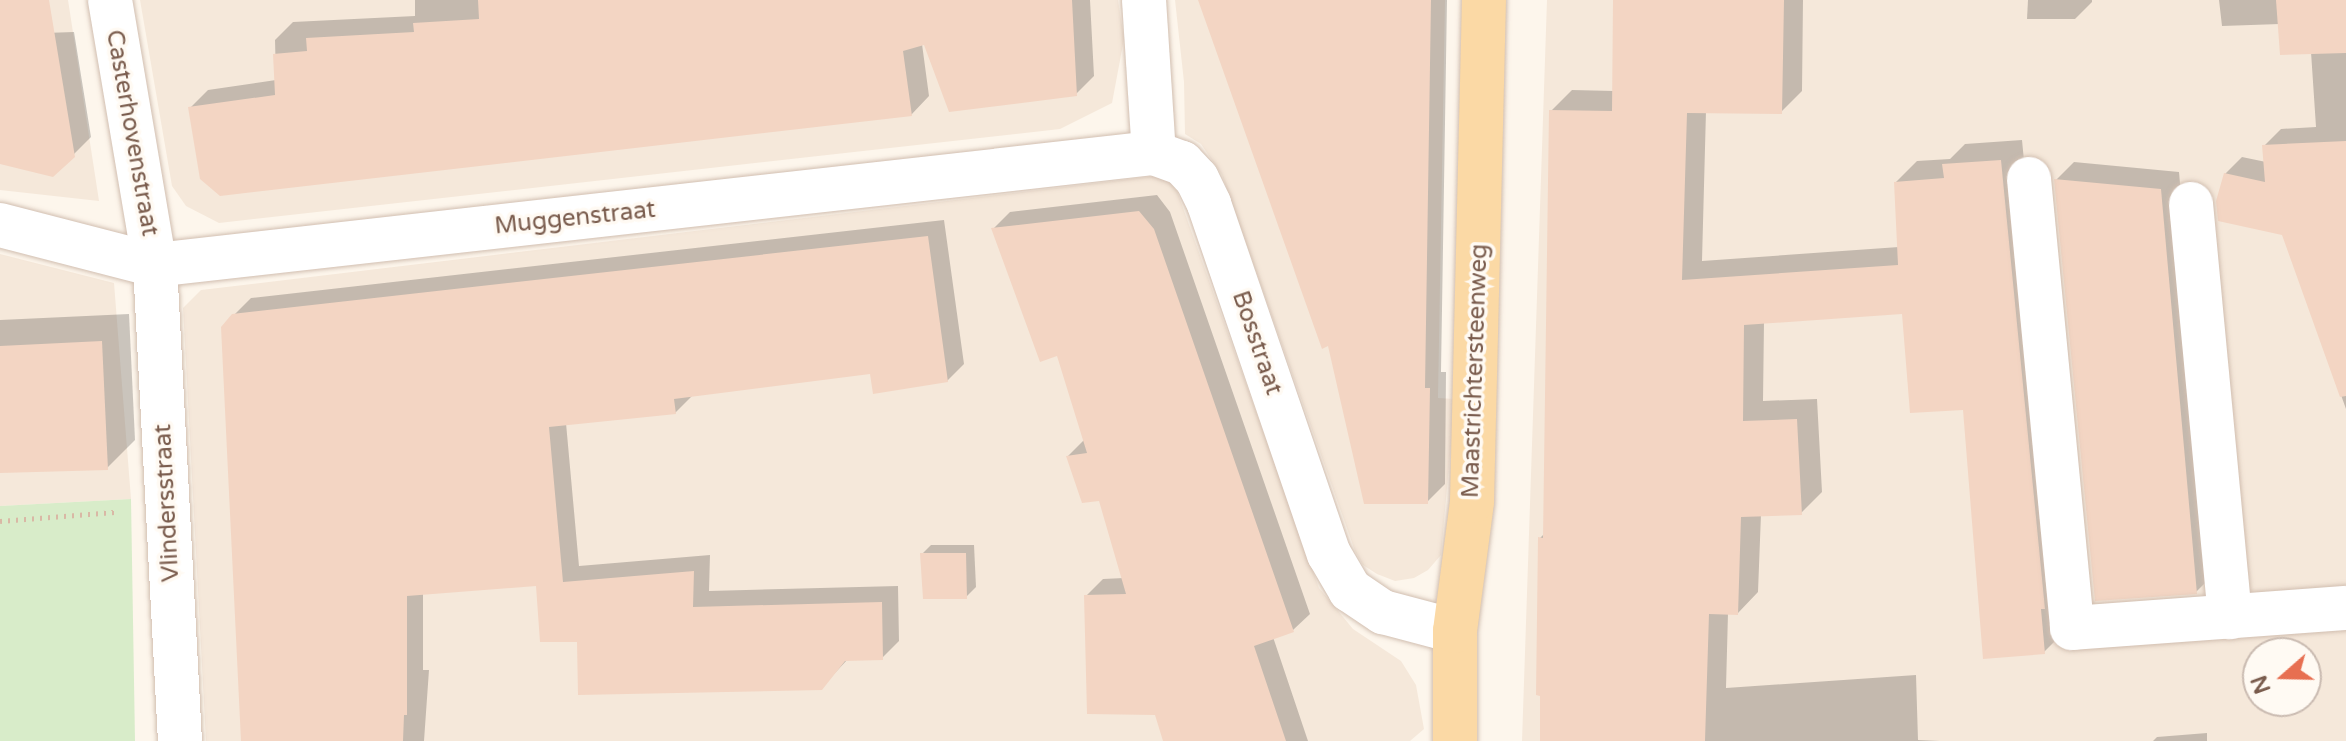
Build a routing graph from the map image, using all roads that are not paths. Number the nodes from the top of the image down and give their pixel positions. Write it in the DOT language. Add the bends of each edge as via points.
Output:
graph roads {
  1 [pos="110,0"];
  2 [pos="1144,0"];
  3 [pos="1484,0"];
  4 [pos="1154,153"];
  5 [pos="2029,179"];
  6 [pos="2191,204"];
  7 [pos="0,225"];
  8 [pos="155,265"];
  9 [pos="2346,608"];
  10 [pos="2230,617"];
  11 [pos="1455,631"];
  12 [pos="180,741"];
  13 [pos="1455,741"];
  1 -- 8 [label="street, Casterhovenstraat"];
  2 -- 4 [label="street"];
  3 -- 11 [label="main road, Maastrichtersteenweg" via="1472,501"];
  4 -- 8 [label="street, Muggenstraat"];
  4 -- 11 [label="street, Bosstraat" via="1182,163 1209,204 1329,554 1350,590 1383,612"];
  5 -- 10 [label="street" via="2072,628"];
  6 -- 10 [label="street"];
  7 -- 8 [label="street, Muggenstraat"];
  8 -- 12 [label="street, Vlindersstraat"];
  9 -- 10 [label="street"];
  11 -- 13 [label="main road, Maastrichtersteenweg"];
}
